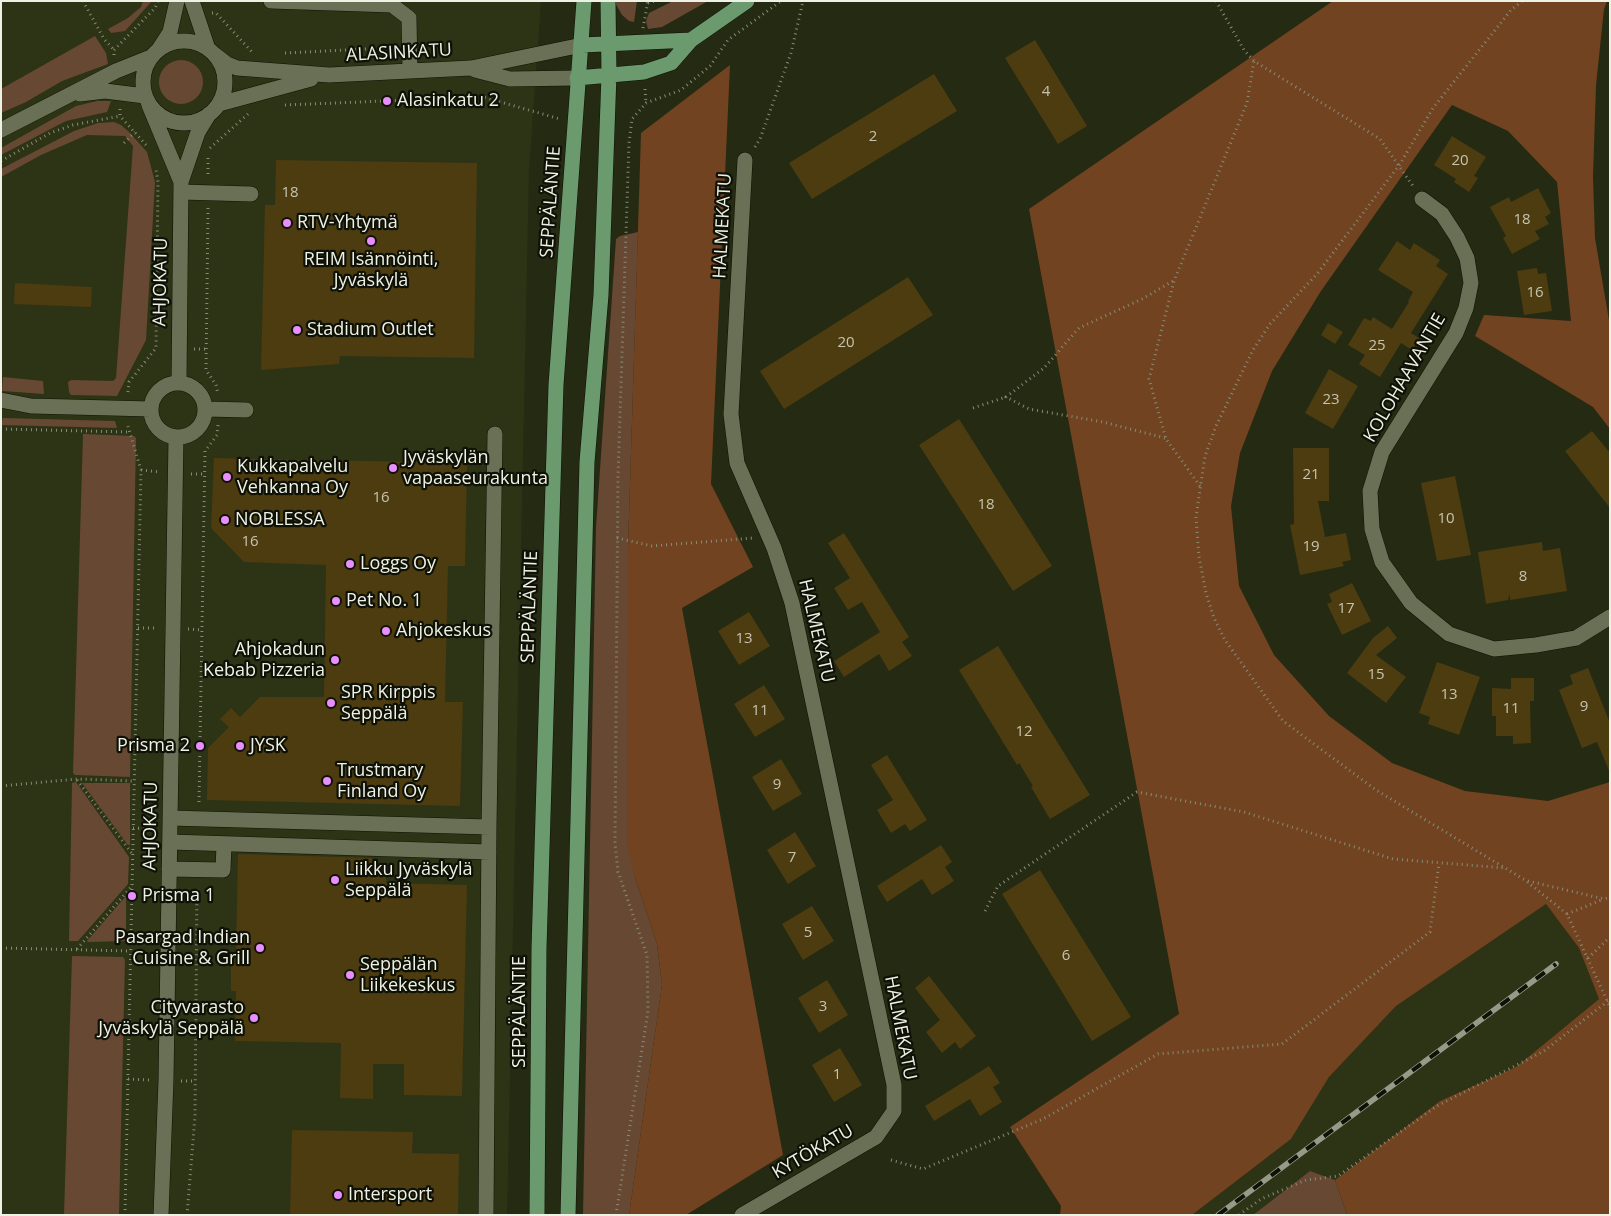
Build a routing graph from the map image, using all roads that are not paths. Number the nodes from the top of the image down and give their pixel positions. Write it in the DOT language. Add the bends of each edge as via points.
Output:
graph roads {
  1 [pos="271,1"];
  2 [pos="584,1"];
  3 [pos="608,1"];
  4 [pos="747,1"];
  5 [pos="176,7"];
  6 [pos="194,7"];
  7 [pos="691,40"];
  8 [pos="582,45"];
  9 [pos="609,45"];
  10 [pos="211,51"];
  11 [pos="155,53"];
  12 [pos="471,68"];
  13 [pos="410,72"];
  14 [pos="329,75"];
  15 [pos="608,75"];
  16 [pos="577,78"];
  17 [pos="71,94"];
  18 [pos="147,101"];
  19 [pos="214,109"];
  20 [pos="1,130"];
  21 [pos="745,160"];
  22 [pos="181,187"];
  23 [pos="250,194"];
  24 [pos="1422,199"];
  25 [pos="178,383"];
  26 [pos="1,400"];
  27 [pos="31,406"];
  28 [pos="151,409"];
  29 [pos="206,409"];
  30 [pos="1,410"];
  31 [pos="246,410"];
  32 [pos="495,434"];
  33 [pos="176,437"];
  34 [pos="1610,617"];
  35 [pos="170,818"];
  36 [pos="489,828"];
  37 [pos="170,842"];
  38 [pos="224,844"];
  39 [pos="489,852"];
  40 [pos="169,869"];
  41 [pos="894,1111"];
  42 [pos="161,1215"];
  43 [pos="486,1215"];
  44 [pos="537,1215"];
  45 [pos="568,1215"];
  46 [pos="742,1215"];
  1 -- 13 [label="street" via="392,5 408,18"];
  2 -- 8 [label="main road, SEPPÄLÄNTIE"];
  3 -- 9 [label="main road"];
  4 -- 7 [label="main road"];
  5 -- 11 [label="street" via="170,32"];
  6 -- 10 [label="street"];
  7 -- 9 [label="main road"];
  7 -- 15 [label="main road" via="671,63 658,69"];
  8 -- 9 [label="main road"];
  8 -- 12 [label="street, ALASINKATU"];
  8 -- 16 [label="main road, SEPPÄLÄNTIE"];
  9 -- 15 [label="main road"];
  10 -- 11 [label="street" via="183,41"];
  10 -- 14 [label="street, ALASINKATU" via="227,64 256,70"];
  10 -- 19 [label="street" via="224,73 223,94"];
  11 -- 17 [label="street"];
  11 -- 18 [label="street" via="143,76"];
  12 -- 13 [label="street, ALASINKATU"];
  12 -- 16 [label="street, ALASINKATU" via="510,80"];
  13 -- 14 [label="street, ALASINKATU"];
  14 -- 19 [label="street, ALASINKATU" via="257,92"];
  15 -- 16 [label="main road"];
  15 -- 45 [label="main road" via="601,295 587,462"];
  16 -- 44 [label="main road, SEPPÄLÄNTIE" via="556,385 539,948"];
  17 -- 18 [label="street" via="118,92"];
  17 -- 20 [label="street"];
  18 -- 19 [label="street" via="164,118 183,123 202,119"];
  18 -- 22 [label="street, AHJOKATU"];
  19 -- 22 [label="street, AHJOKATU" via="198,132"];
  21 -- 41 [label="street, HALMEKATU" via="732,414 737,463 769,537 792,603 894,1085"];
  22 -- 23 [label="street" via="208,193"];
  22 -- 25 [label="street, AHJOKATU"];
  24 -- 34 [label="street, KOLOHAAVANTIE" via="1442,214 1457,237 1467,258 1471,283 1456,333 1382,452 1370,491 1372,529 1382,562 1411,603 1449,634 1494,649 1576,638"];
  25 -- 28 [label="street" via="162,388 154,397"];
  25 -- 29 [label="street" via="192,387 202,398"];
  26 -- 27 [label="street"];
  27 -- 28 [label="street"];
  27 -- 30 [label="street"];
  28 -- 33 [label="street" via="154,422 162,432"];
  29 -- 31 [label="street"];
  29 -- 33 [label="street" via="202,424 191,434"];
  32 -- 36 [label="street"];
  33 -- 35 [label="street, AHJOKATU"];
  35 -- 36 [label="street"];
  35 -- 37 [label="street, AHJOKATU"];
  36 -- 39 [label="street"];
  37 -- 38 [label="street"];
  37 -- 40 [label="street, AHJOKATU"];
  38 -- 39 [label="street"];
  38 -- 40 [label="street" via="223,870"];
  39 -- 43 [label="street"];
  40 -- 42 [label="street, AHJOKATU" via="166,1115"];
  41 -- 46 [label="street, KYTÖKATU" via="876,1137"];
}
